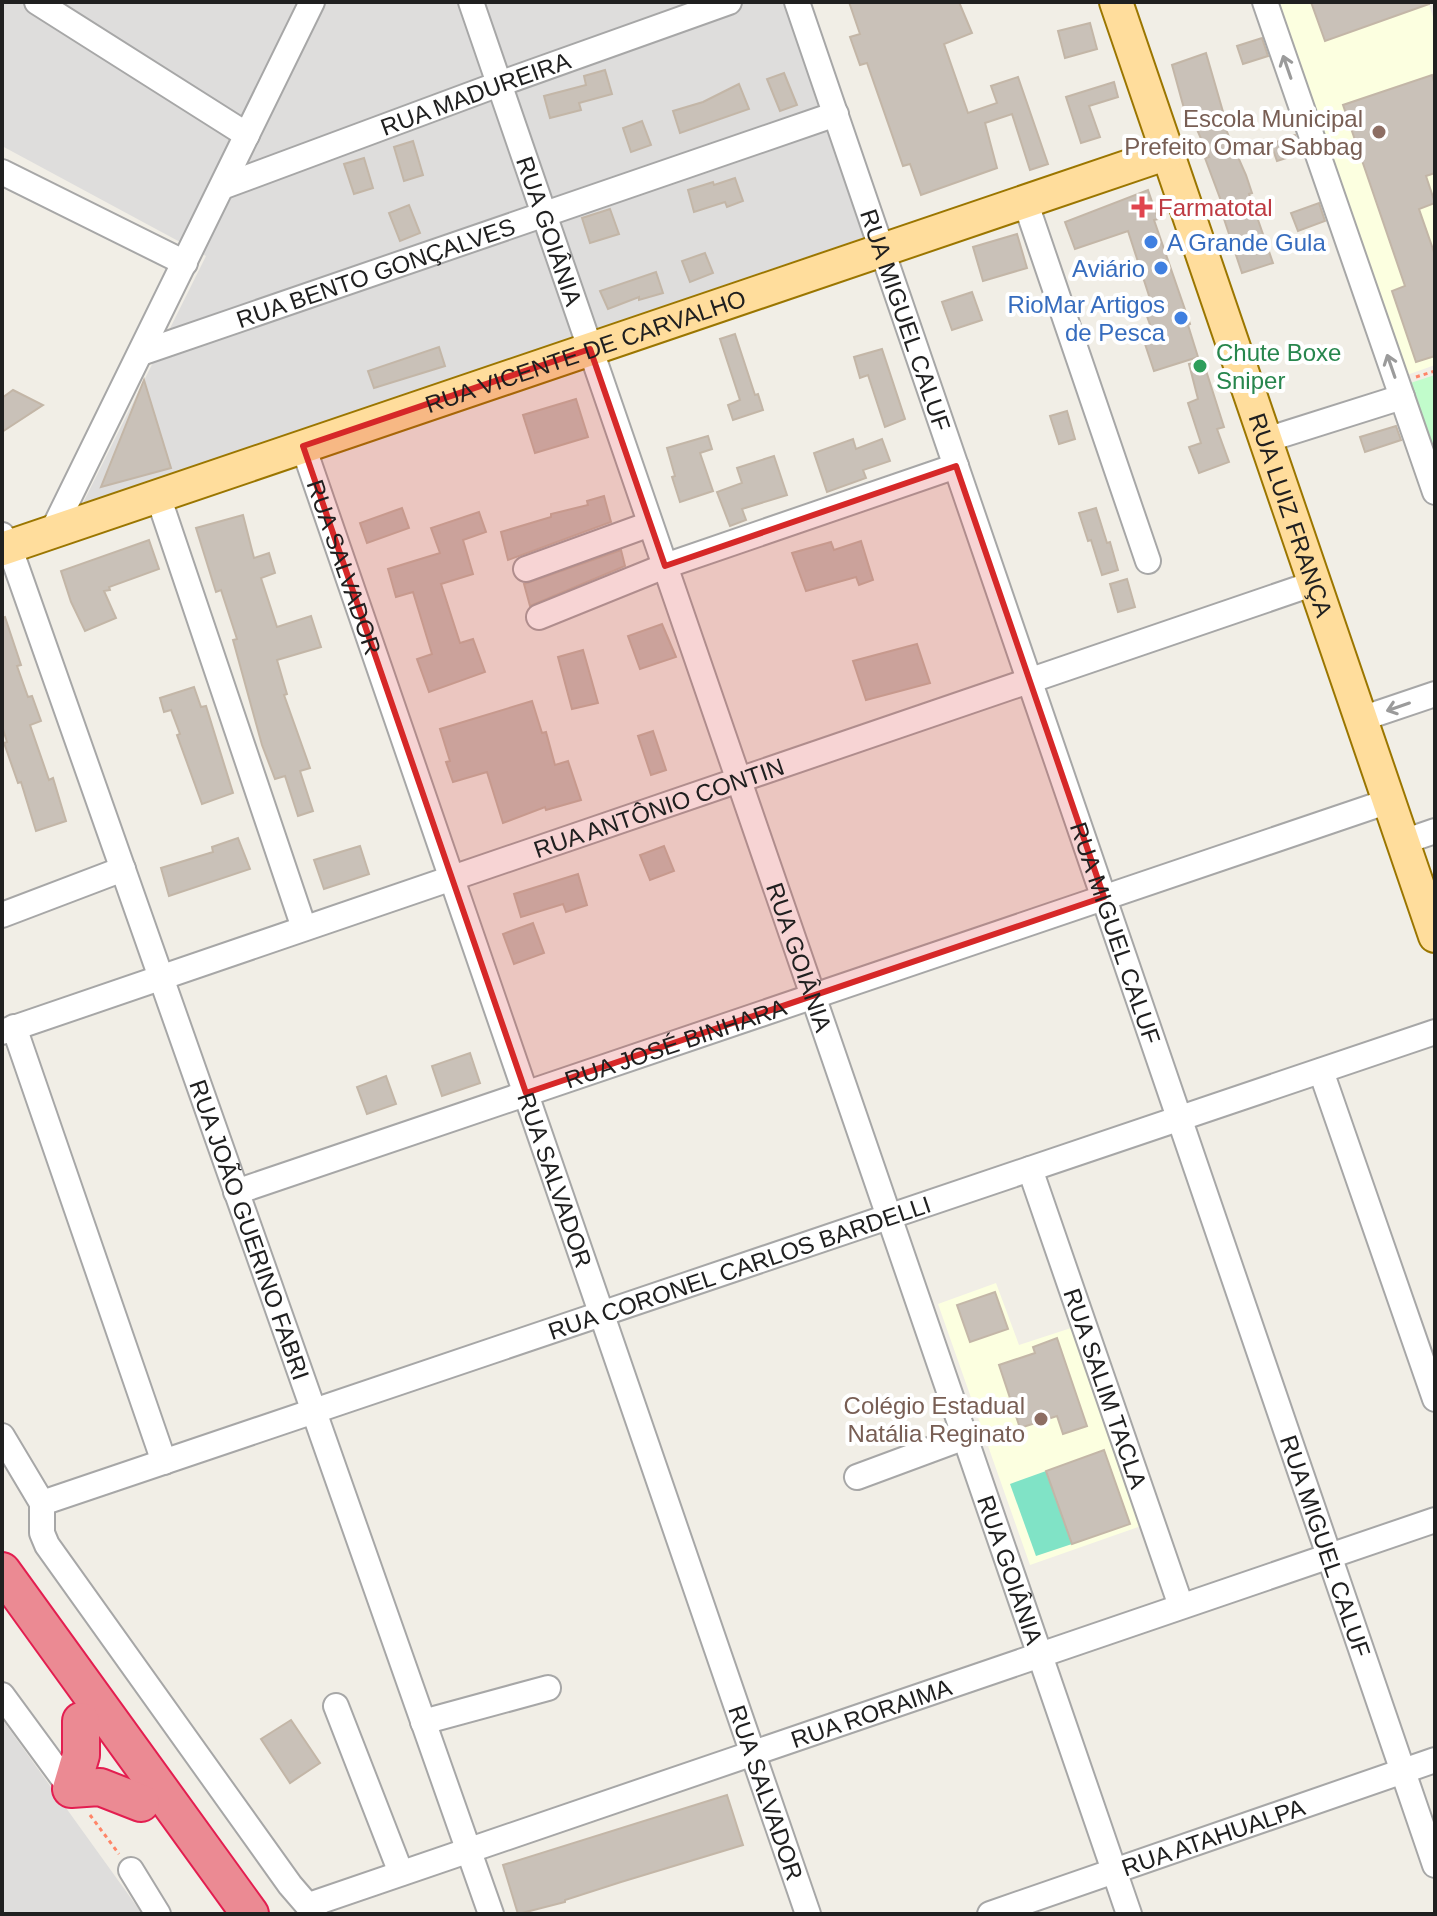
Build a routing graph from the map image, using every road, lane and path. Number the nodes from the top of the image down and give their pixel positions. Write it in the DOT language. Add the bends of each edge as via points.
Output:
graph roads {
  1 [pos="37,2"];
  2 [pos="312,2"];
  3 [pos="471,2"];
  4 [pos="729,2"];
  5 [pos="797,2"];
  6 [pos="1116,2"];
  7 [pos="1265,2"];
  8 [pos="499,84"];
  9 [pos="836,114"];
  10 [pos="247,135"];
  11 [pos="1168,153"];
  12 [pos="2,172"];
  13 [pos="222,187"];
  14 [pos="1025,201"];
  15 [pos="544,214"];
  16 [pos="882,249"];
  17 [pos="185,263"];
  18 [pos="590,349"];
  19 [pos="141,353"];
  20 [pos="1402,397"];
  21 [pos="1266,440"];
  22 [pos="303,446"];
  23 [pos="956,466"];
  24 [pos="1435,492"];
  25 [pos="158,496"];
  26 [pos="650,524"];
  27 [pos="52,532"];
  28 [pos="4,543"];
  29 [pos="1148,561"];
  30 [pos="665,566"];
  31 [pos="526,569"];
  32 [pos="1315,583"];
  33 [pos="539,617"];
  34 [pos="1030,680"];
  35 [pos="1435,694"];
  36 [pos="1361,719"];
  37 [pos="739,780"];
  38 [pos="1389,801"];
  39 [pos="1435,831"];
  40 [pos="1403,842"];
  41 [pos="123,869"];
  42 [pos="452,878"];
  43 [pos="1104,897"];
  44 [pos="2,915"];
  45 [pos="304,928"];
  46 [pos="1435,936"];
  47 [pos="161,977"];
  48 [pos="813,996"];
  49 [pos="8,1030"];
  50 [pos="1435,1032"];
  51 [pos="1321,1071"];
  52 [pos="526,1093"];
  53 [pos="1179,1119"];
  54 [pos="1030,1169"];
  55 [pos="236,1192"];
  56 [pos="889,1217"];
  57 [pos="602,1314"];
  58 [pos="1435,1399"];
  59 [pos="314,1411"];
  60 [pos="2,1436"];
  61 [pos="965,1437"];
  62 [pos="164,1462"];
  63 [pos="857,1477"];
  64 [pos="42,1503"];
  65 [pos="1435,1520"];
  66 [pos="1329,1556"];
  67 [pos="2,1571"];
  68 [pos="1181,1606"];
  69 [pos="2,1612"];
  70 [pos="1040,1655"];
  71 [pos="548,1688"];
  72 [pos="2,1695"];
  73 [pos="336,1706"];
  74 [pos="81,1721"];
  75 [pos="423,1722"];
  76 [pos="753,1753"];
  77 [pos="1435,1760"];
  78 [pos="1403,1771"];
  79 [pos="71,1789"];
  80 [pos="141,1803"];
  81 [pos="469,1850"];
  82 [pos="1435,1865"];
  83 [pos="131,1870"];
  84 [pos="1114,1871"];
  85 [pos="401,1873"];
  86 [pos="312,1910"];
  87 [pos="158,1914"];
  88 [pos="219,1914"];
  89 [pos="250,1914"];
  90 [pos="491,1914"];
  91 [pos="808,1914"];
  92 [pos="990,1914"];
  93 [pos="1129,1914"];
  1 -- 10 [label="street"];
  2 -- 10 [label="street"];
  3 -- 8 [label="street, RUA GOIÂNIA"];
  4 -- 8 [label="street, RUA MADUREIRA"];
  5 -- 9 [label="street, RUA MIGUEL CALUF"];
  6 -- 11 [label="main road, RUA LUIZ FRANÇA"];
  20 -- 7 [label="street, one-way"];
  8 -- 13 [label="street, RUA MADUREIRA"];
  8 -- 15 [label="street, RUA GOIÂNIA"];
  9 -- 15 [label="street, RUA BENTO GONÇALVES"];
  9 -- 16 [label="street, RUA MIGUEL CALUF"];
  10 -- 13 [label="street"];
  11 -- 14 [label="main road, RUA VICENTE DE CARVALHO"];
  11 -- 21 [label="main road, RUA LUIZ FRANÇA"];
  12 -- 17 [label="street"];
  13 -- 17 [label="street"];
  14 -- 16 [label="main road, RUA VICENTE DE CARVALHO"];
  14 -- 29 [label="street"];
  15 -- 18 [label="street, RUA GOIÂNIA"];
  15 -- 19 [label="street, RUA BENTO GONÇALVES"];
  16 -- 18 [label="main road, RUA VICENTE DE CARVALHO"];
  16 -- 23 [label="street, RUA MIGUEL CALUF"];
  17 -- 19 [label="street"];
  18 -- 22 [label="main road, RUA VICENTE DE CARVALHO"];
  18 -- 26 [label="street, RUA GOIÂNIA"];
  19 -- 27 [label="street"];
  20 -- 21 [label="street"];
  20 -- 24 [label="street"];
  21 -- 32 [label="main road, RUA LUIZ FRANÇA"];
  22 -- 25 [label="main road, RUA VICENTE DE CARVALHO"];
  22 -- 42 [label="street, RUA SALVADOR"];
  23 -- 30 [label="street"];
  23 -- 34 [label="street, RUA MIGUEL CALUF"];
  25 -- 27 [label="main road, RUA VICENTE DE CARVALHO"];
  25 -- 45 [label="street"];
  26 -- 30 [label="street, RUA GOIÂNIA"];
  26 -- 31 [label="street"];
  27 -- 28 [label="main road, RUA VICENTE DE CARVALHO"];
  28 -- 41 [label="street, RUA JOÃO GUERINO FABRI"];
  30 -- 33 [label="street"];
  30 -- 37 [label="street, RUA GOIÂNIA"];
  32 -- 34 [label="street, RUA ANTÔNIO CONTIN"];
  32 -- 36 [label="main road, RUA LUIZ FRANÇA"];
  34 -- 37 [label="street, RUA ANTÔNIO CONTIN"];
  34 -- 43 [label="street, RUA MIGUEL CALUF"];
  35 -- 36 [label="street, one-way"];
  36 -- 38 [label="main road, RUA LUIZ FRANÇA"];
  37 -- 42 [label="street, RUA ANTÔNIO CONTIN"];
  37 -- 48 [label="street, RUA GOIÂNIA"];
  38 -- 40 [label="main road, RUA LUIZ FRANÇA"];
  38 -- 43 [label="street, RUA JOSÉ BINHARA"];
  39 -- 40 [label="street"];
  40 -- 46 [label="main road, RUA LUIZ FRANÇA"];
  41 -- 44 [label="street"];
  41 -- 47 [label="street, RUA JOÃO GUERINO FABRI"];
  42 -- 45 [label="street, RUA ANTÔNIO CONTIN"];
  42 -- 52 [label="street, RUA SALVADOR"];
  43 -- 48 [label="street, RUA JOSÉ BINHARA"];
  43 -- 53 [label="street, RUA MIGUEL CALUF"];
  45 -- 47 [label="street, RUA ANTÔNIO CONTIN"];
  47 -- 49 [label="street, RUA ANTÔNIO CONTIN"];
  47 -- 55 [label="street, RUA JOÃO GUERINO FABRI"];
  48 -- 52 [label="street, RUA JOSÉ BINHARA"];
  48 -- 56 [label="street, RUA GOIÂNIA"];
  49 -- 62 [label="street"];
  50 -- 51 [label="street, RUA CORONEL CARLOS BARDELLI"];
  51 -- 53 [label="street, RUA CORONEL CARLOS BARDELLI"];
  51 -- 58 [label="street"];
  52 -- 55 [label="street, RUA JOSÉ BINHARA"];
  52 -- 57 [label="street, RUA SALVADOR"];
  53 -- 54 [label="street, RUA CORONEL CARLOS BARDELLI"];
  53 -- 66 [label="street, RUA MIGUEL CALUF"];
  54 -- 56 [label="street, RUA CORONEL CARLOS BARDELLI"];
  54 -- 68 [label="street, RUA SALIM TACLA"];
  55 -- 59 [label="street, RUA JOÃO GUERINO FABRI"];
  56 -- 57 [label="street, RUA CORONEL CARLOS BARDELLI"];
  56 -- 61 [label="street, RUA GOIÂNIA"];
  57 -- 59 [label="street, RUA CORONEL CARLOS BARDELLI"];
  57 -- 76 [label="street, RUA SALVADOR"];
  59 -- 62 [label="street, RUA CORONEL CARLOS BARDELLI"];
  59 -- 75 [label="street, RUA JOÃO GUERINO FABRI"];
  60 -- 64 [label="street"];
  61 -- 63 [label="street"];
  61 -- 70 [label="street, RUA GOIÂNIA"];
  62 -- 64 [label="street, RUA CORONEL CARLOS BARDELLI"];
  64 -- 86 [label="street" via="47,1545"];
  65 -- 66 [label="street, RUA RORAIMA"];
  66 -- 68 [label="street, RUA RORAIMA"];
  66 -- 78 [label="street, RUA MIGUEL CALUF"];
  67 -- 89 [label="highway"];
  68 -- 70 [label="street, RUA RORAIMA"];
  69 -- 74 [label="highway"];
  70 -- 76 [label="street, RUA RORAIMA"];
  70 -- 84 [label="street, RUA GOIÂNIA"];
  71 -- 75 [label="street"];
  72 -- 79 [label="street"];
  73 -- 85 [label="street"];
  74 -- 79 [label="highway" via="81,1755"];
  74 -- 80 [label="highway"];
  75 -- 81 [label="street, RUA JOÃO GUERINO FABRI"];
  76 -- 81 [label="street, RUA RORAIMA"];
  76 -- 91 [label="street, RUA SALVADOR"];
  77 -- 78 [label="street, RUA ATAHUALPA"];
  78 -- 82 [label="street, RUA MIGUEL CALUF"];
  78 -- 84 [label="street, RUA ATAHUALPA"];
  79 -- 80 [label="highway" via="100,1787"];
  79 -- 83 [label="path"];
  80 -- 88 [label="highway"];
  81 -- 85 [label="street, RUA RORAIMA"];
  81 -- 90 [label="street, RUA JOÃO GUERINO FABRI"];
  83 -- 87 [label="street"];
  84 -- 92 [label="street, RUA ATAHUALPA"];
  84 -- 93 [label="street, RUA GOIÂNIA"];
  85 -- 86 [label="street, RUA RORAIMA"];
}
